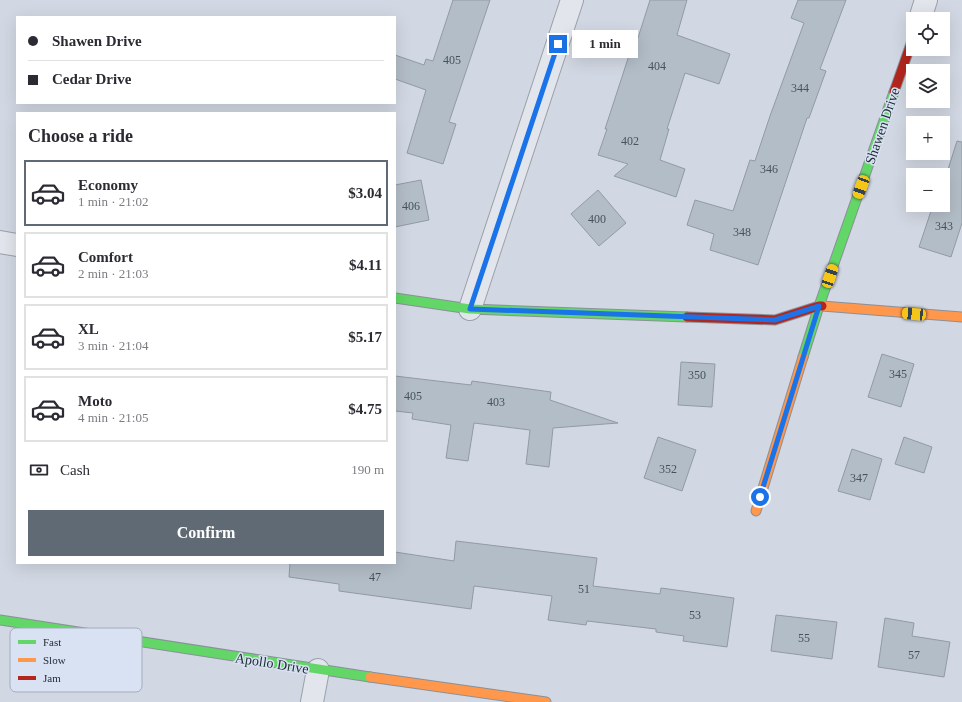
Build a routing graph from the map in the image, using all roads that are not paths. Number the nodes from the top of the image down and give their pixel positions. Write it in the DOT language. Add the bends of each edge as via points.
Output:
graph roads {
  1 [pos="572,0"];
  2 [pos="926,0"];
  3 [pos="922,12"];
  4 [pos="907,56"];
  5 [pos="0,242"];
  6 [pos="16,245"];
  7 [pos="396,298"];
  8 [pos="819,306"];
  9 [pos="470,309"];
  10 [pos="962,317"];
  11 [pos="756,511"];
  12 [pos="0,620"];
  13 [pos="51,628"];
  14 [pos="142,642"];
  15 [pos="318,670"];
  16 [pos="312,702"];
  17 [pos="546,702"];
  1 -- 9 [label="street"];
  2 -- 3 [label="street"];
  4 -- 8 [label="street, Shawen Drive"];
  5 -- 6 [label="street"];
  7 -- 9 [label="street"];
  8 -- 9 [label="street" via="775,320"];
  8 -- 10 [label="street"];
  8 -- 11 [label="street, Shawen Drive"];
  12 -- 13 [label="street, Apollo Drive"];
  14 -- 15 [label="street, Apollo Drive"];
  15 -- 16 [label="street"];
  15 -- 17 [label="street, Apollo Drive"];
}
